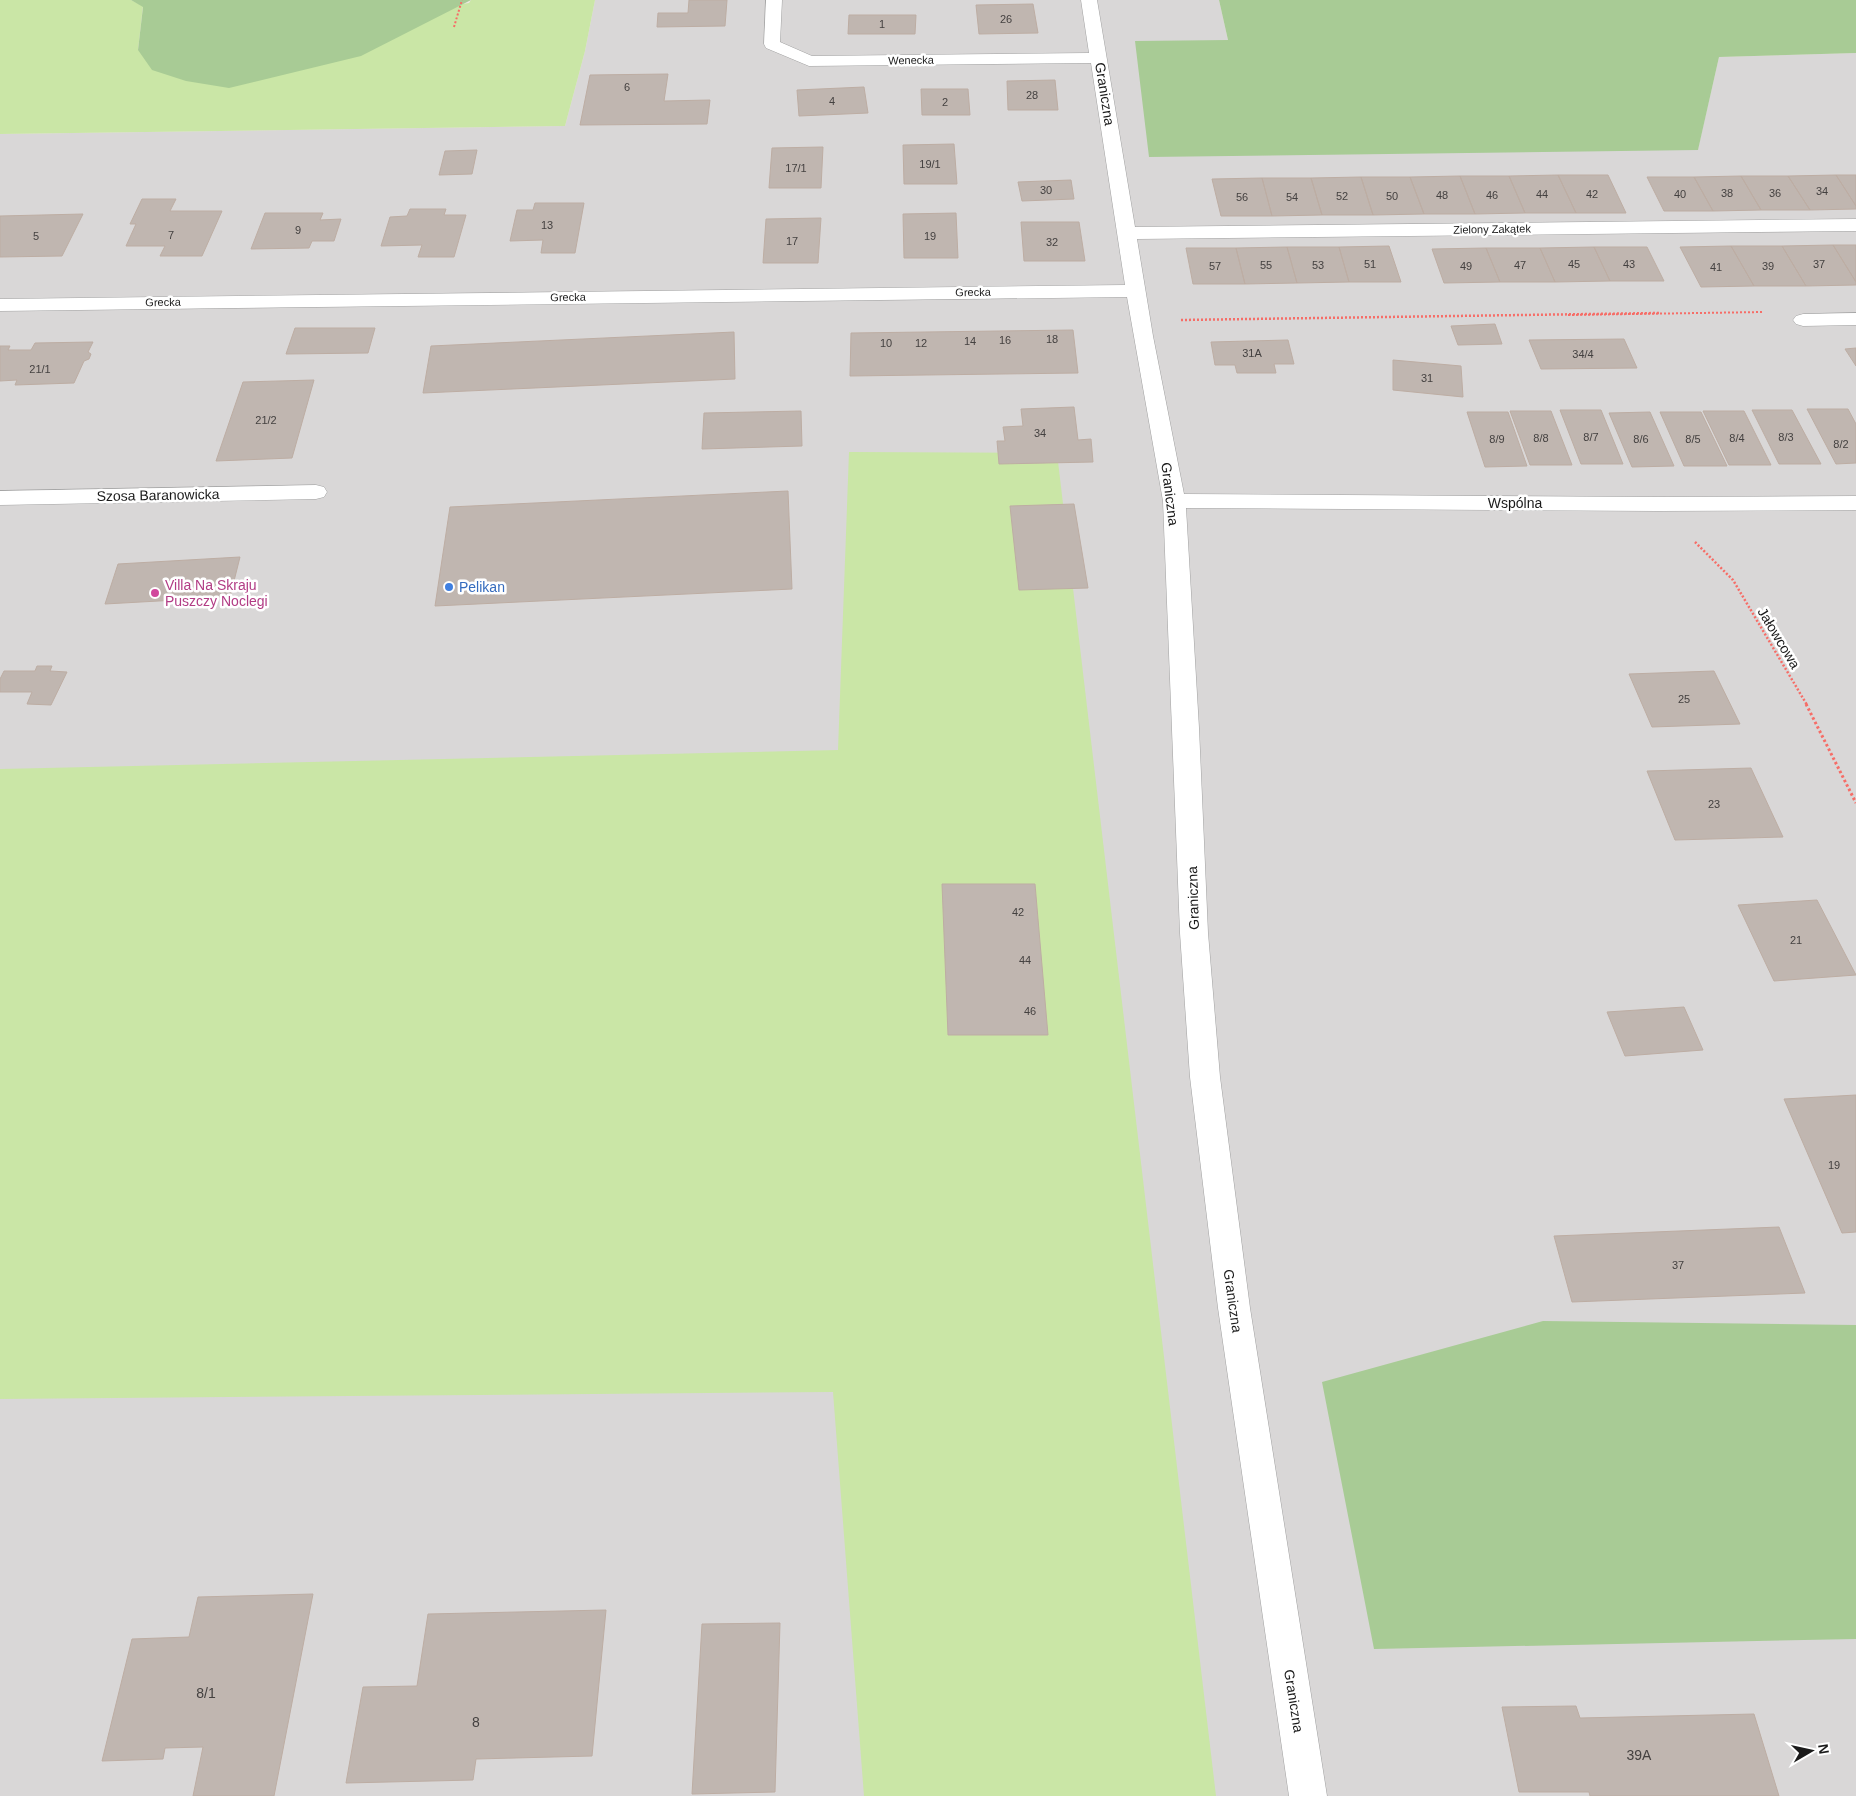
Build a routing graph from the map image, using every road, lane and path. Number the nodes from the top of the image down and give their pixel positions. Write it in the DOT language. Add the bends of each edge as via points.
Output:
graph roads {
  1 [pos="462,0"];
  2 [pos="774,0"];
  3 [pos="1089,0"];
  4 [pos="454,27"];
  5 [pos="1099,58"];
  6 [pos="1856,225"];
  7 [pos="1127,233"];
  8 [pos="1136,291"];
  9 [pos="0,305"];
  10 [pos="1856,319"];
  11 [pos="1182,320"];
  12 [pos="1803,320"];
  13 [pos="316,492"];
  14 [pos="0,498"];
  15 [pos="1174,501"];
  16 [pos="1856,503"];
  17 [pos="1658,504"];
  18 [pos="1856,802"];
  19 [pos="1308,1796"];
  1 -- 4 [label="path"];
  2 -- 5 [label="street, Wenecka" via="772,44 809,61"];
  3 -- 5 [label="street, Graniczna"];
  5 -- 7 [label="street, Graniczna"];
  6 -- 7 [label="street, Zielony Zakątek"];
  7 -- 8 [label="street, Graniczna"];
  8 -- 9 [label="street, Grecka"];
  8 -- 15 [label="street, Graniczna"];
  10 -- 12 [label="street"];
  11 -- 12 [label="path" via="1784,312"];
  13 -- 14 [label="street, Szosa Baranowicka"];
  15 -- 17 [label="street, Wspólna"];
  15 -- 19 [label="street, Graniczna" via="1194,933 1205,1076 1234,1308"];
  16 -- 17 [label="street, Wspólna"];
  17 -- 18 [label="path, Jałowcowa" via="1733,580 1802,696"];
}
